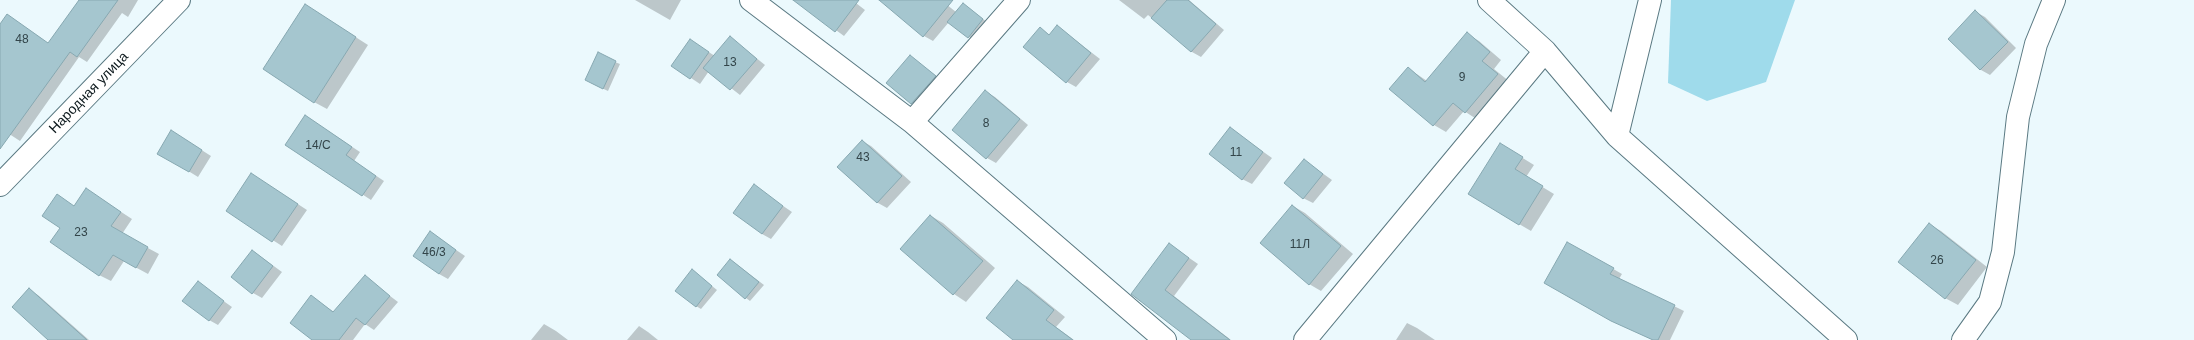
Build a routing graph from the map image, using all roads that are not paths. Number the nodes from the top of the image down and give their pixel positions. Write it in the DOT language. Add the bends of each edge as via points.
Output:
graph roads {
  1 [pos="179,0"];
  2 [pos="751,0"];
  3 [pos="1019,0"];
  4 [pos="1489,0"];
  5 [pos="1650,0"];
  6 [pos="2054,0"];
  7 [pos="1546,51"];
  8 [pos="912,122"];
  9 [pos="1619,128"];
  10 [pos="0,185"];
  11 [pos="1165,340"];
  12 [pos="1305,340"];
  13 [pos="1846,340"];
  14 [pos="1963,340"];
  1 -- 10 [label="street, Народная улица"];
  2 -- 8 [label="street"];
  3 -- 8 [label="street"];
  4 -- 7 [label="street"];
  5 -- 9 [label="street"];
  6 -- 14 [label="street" via="2036,44 2018,117 2003,252 1990,302"];
  7 -- 9 [label="street"];
  7 -- 12 [label="street"];
  8 -- 11 [label="street"];
  9 -- 13 [label="street"];
}
